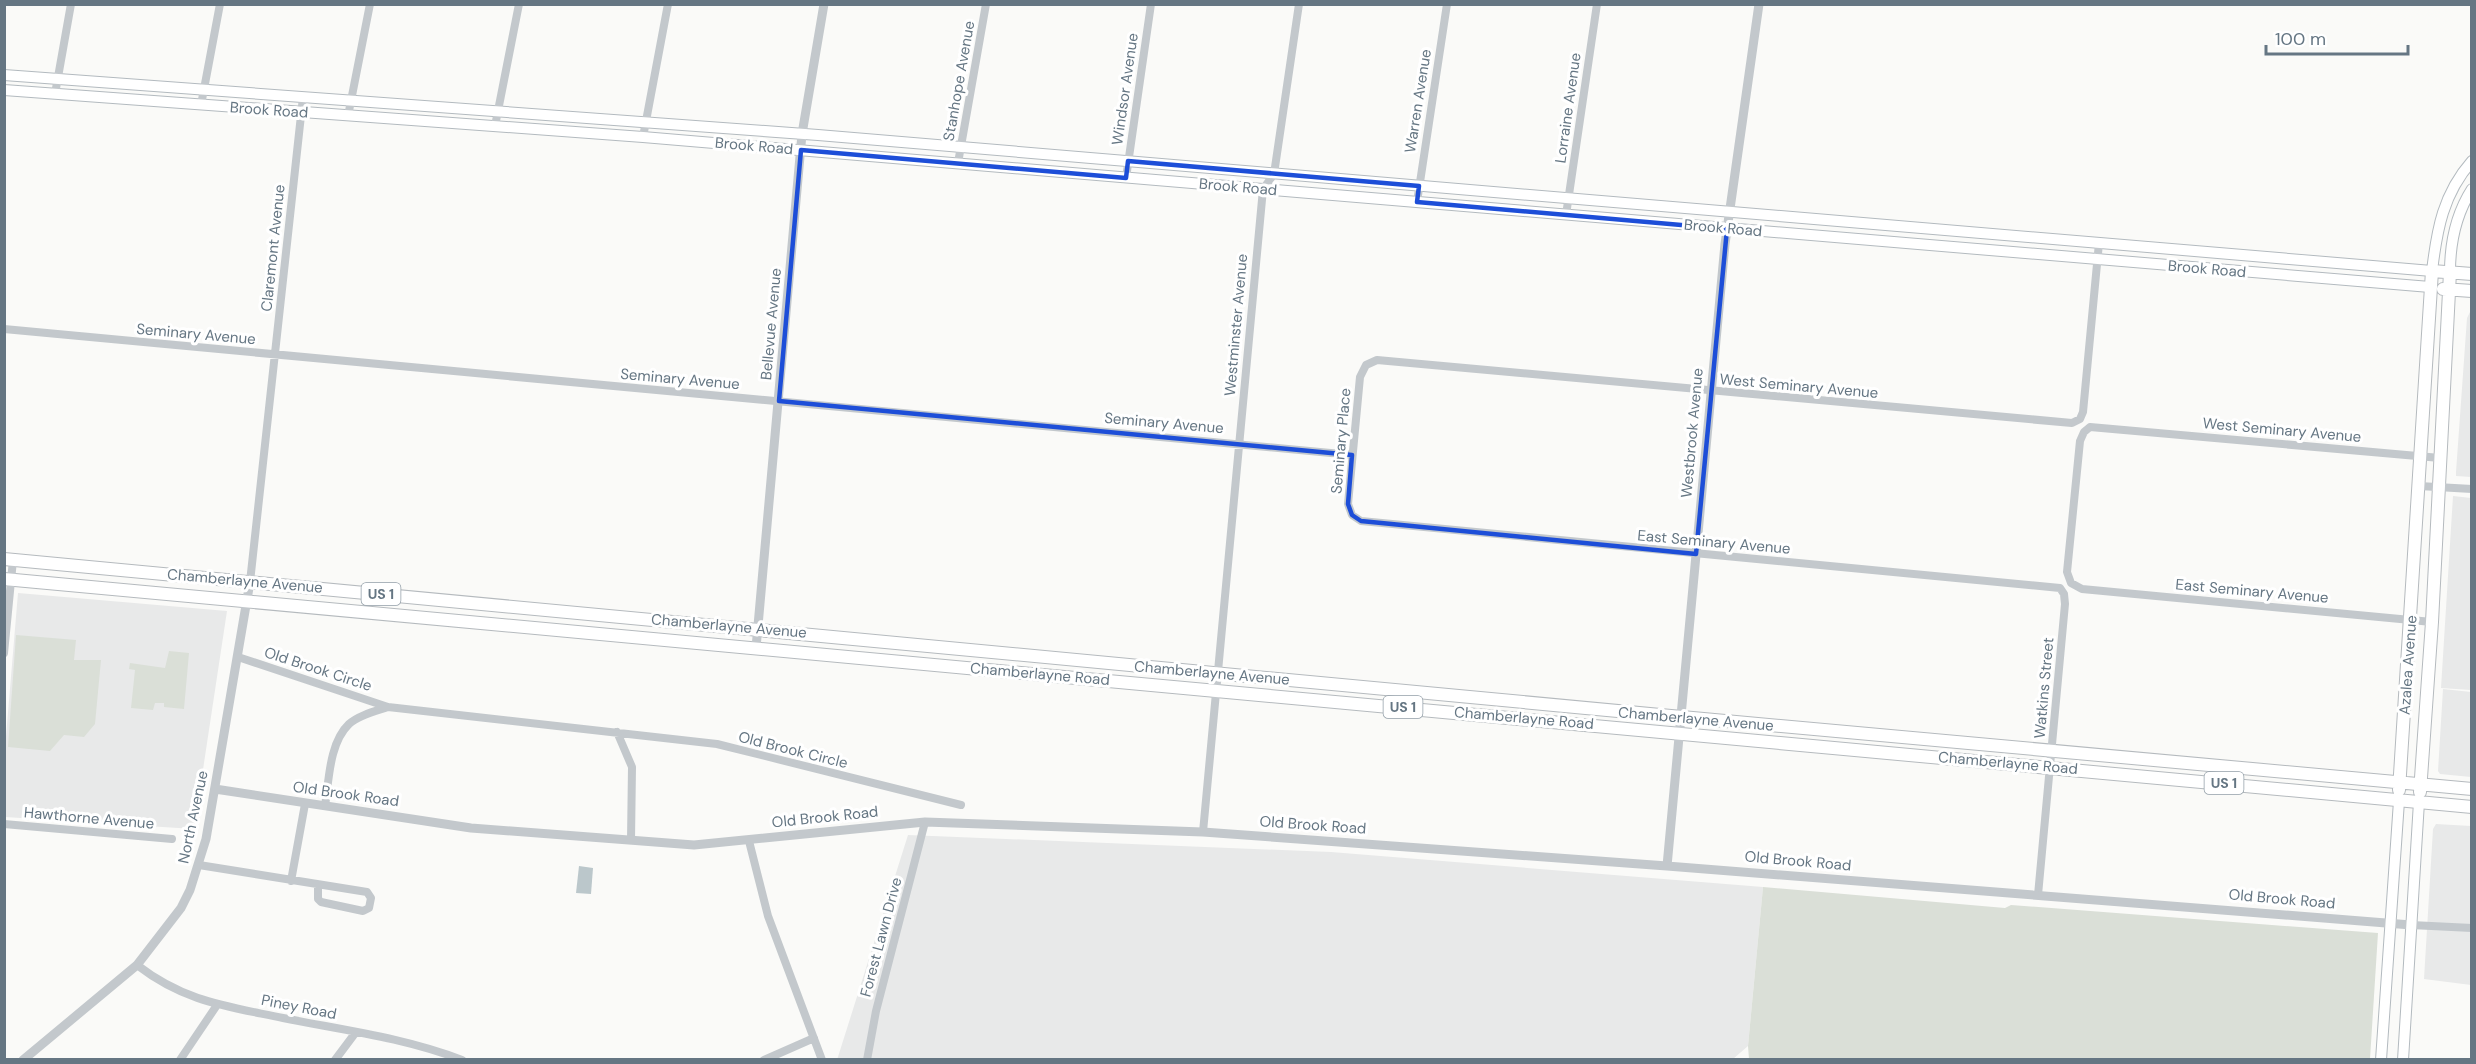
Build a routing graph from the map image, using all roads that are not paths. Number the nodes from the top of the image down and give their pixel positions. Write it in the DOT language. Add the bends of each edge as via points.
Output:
graph roads {
  1 [pos="71,4"];
  2 [pos="220,4"];
  3 [pos="370,4"];
  4 [pos="519,4"];
  5 [pos="668,4"];
  6 [pos="824,4"];
  7 [pos="986,4"];
  8 [pos="1151,4"];
  9 [pos="1299,4"];
  10 [pos="1447,4"];
  11 [pos="1597,4"];
  12 [pos="1759,4"];
  13 [pos="4,75"];
  14 [pos="57,79"];
  15 [pos="4,90"];
  16 [pos="204,90"];
  17 [pos="55,94"];
  18 [pos="303,97"];
  19 [pos="351,101"];
  20 [pos="201,105"];
  21 [pos="498,111"];
  22 [pos="301,112"];
  23 [pos="348,116"];
  24 [pos="646,122"];
  25 [pos="495,126"];
  26 [pos="802,134"];
  27 [pos="643,137"];
  28 [pos="960,147"];
  29 [pos="801,150"];
  30 [pos="1128,161"];
  31 [pos="2472,161"];
  32 [pos="958,163"];
  33 [pos="1274,174"];
  34 [pos="1126,178"];
  35 [pos="1419,186"];
  36 [pos="1263,189"];
  37 [pos="2472,189"];
  38 [pos="1568,198"];
  39 [pos="1417,202"];
  40 [pos="1729,211"];
  41 [pos="1566,215"];
  42 [pos="1727,229"];
  43 [pos="2099,243"];
  44 [pos="2097,260"];
  45 [pos="2432,271"];
  46 [pos="2450,272"];
  47 [pos="2472,274"];
  48 [pos="2430,287"];
  49 [pos="2449,289"];
  50 [pos="2472,291"];
  51 [pos="4,329"];
  52 [pos="275,354"];
  53 [pos="1372,362"];
  54 [pos="1710,391"];
  55 [pos="779,401"];
  56 [pos="1239,444"];
  57 [pos="1352,455"];
  58 [pos="2421,457"];
  59 [pos="2440,458"];
  60 [pos="2419,486"];
  61 [pos="2438,487"];
  62 [pos="2472,489"];
  63 [pos="1361,521"];
  64 [pos="1696,554"];
  65 [pos="9,559"];
  66 [pos="8,579"];
  67 [pos="250,582"];
  68 [pos="2071,583"];
  69 [pos="2062,591"];
  70 [pos="247,601"];
  71 [pos="2411,620"];
  72 [pos="2432,622"];
  73 [pos="757,629"];
  74 [pos="756,648"];
  75 [pos="4,653"];
  76 [pos="238,657"];
  77 [pos="1218,673"];
  78 [pos="1216,690"];
  79 [pos="388,706"];
  80 [pos="1681,717"];
  81 [pos="617,732"];
  82 [pos="1680,732"];
  83 [pos="2051,752"];
  84 [pos="2050,766"];
  85 [pos="2400,783"];
  86 [pos="2421,786"];
  87 [pos="215,789"];
  88 [pos="2472,789"];
  89 [pos="2399,801"];
  90 [pos="2419,802"];
  91 [pos="305,804"];
  92 [pos="961,805"];
  93 [pos="325,806"];
  94 [pos="2472,807"];
  95 [pos="925,822"];
  96 [pos="4,824"];
  97 [pos="1203,832"];
  98 [pos="172,839"];
  99 [pos="631,840"];
  100 [pos="749,841"];
  101 [pos="199,865"];
  102 [pos="1667,866"];
  103 [pos="291,880"];
  104 [pos="318,885"];
  105 [pos="2038,895"];
  106 [pos="2390,923"];
  107 [pos="2411,925"];
  108 [pos="2472,928"];
  109 [pos="138,965"];
  110 [pos="217,1005"];
  111 [pos="356,1032"];
  112 [pos="814,1038"];
  113 [pos="23,1059"];
  114 [pos="180,1059"];
  115 [pos="335,1059"];
  116 [pos="462,1059"];
  117 [pos="764,1059"];
  118 [pos="822,1059"];
  119 [pos="867,1059"];
  120 [pos="2381,1059"];
  121 [pos="2403,1059"];
  1 -- 14 [label="street"];
  2 -- 16 [label="street"];
  3 -- 19 [label="street"];
  4 -- 21 [label="street"];
  5 -- 24 [label="street"];
  6 -- 26 [label="street, Bellevue Avenue"];
  7 -- 28 [label="street, Stanhope Avenue"];
  8 -- 30 [label="street, Windsor Avenue"];
  9 -- 33 [label="street"];
  10 -- 35 [label="street, Warren Avenue"];
  11 -- 38 [label="street, Lorraine Avenue"];
  12 -- 40 [label="street, Westbrook Avenue"];
  13 -- 14 [label="main road, Brook Road"];
  14 -- 16 [label="main road, Brook Road"];
  14 -- 17 [label="street"];
  15 -- 17 [label="main road, Brook Road"];
  16 -- 18 [label="main road, Brook Road"];
  16 -- 20 [label="street"];
  17 -- 20 [label="main road, Brook Road"];
  18 -- 19 [label="main road, Brook Road"];
  18 -- 22 [label="street, Claremont Avenue"];
  19 -- 21 [label="main road, Brook Road"];
  19 -- 23 [label="street"];
  20 -- 22 [label="main road, Brook Road"];
  21 -- 24 [label="main road, Brook Road"];
  21 -- 25 [label="street"];
  22 -- 23 [label="main road, Brook Road"];
  22 -- 52 [label="street, Claremont Avenue"];
  23 -- 25 [label="main road, Brook Road"];
  24 -- 26 [label="main road, Brook Road"];
  24 -- 27 [label="street"];
  25 -- 27 [label="main road, Brook Road"];
  26 -- 28 [label="main road, Brook Road"];
  26 -- 29 [label="street, Bellevue Avenue"];
  27 -- 29 [label="main road, Brook Road"];
  28 -- 30 [label="main road, Brook Road"];
  28 -- 32 [label="street, Stanhope Avenue"];
  29 -- 32 [label="main road, Brook Road"];
  29 -- 55 [label="street, Bellevue Avenue"];
  30 -- 33 [label="main road, Brook Road"];
  30 -- 34 [label="street, Windsor Avenue"];
  31 -- 45 [label="main road" via="2452,188 2442,212"];
  32 -- 34 [label="main road, Brook Road"];
  33 -- 35 [label="main road, Brook Road"];
  33 -- 36 [label="street"];
  34 -- 36 [label="main road, Brook Road"];
  35 -- 38 [label="main road, Brook Road"];
  35 -- 39 [label="street, Warren Avenue"];
  36 -- 39 [label="main road, Brook Road"];
  36 -- 56 [label="street, Westminster Avenue"];
  37 -- 46 [label="main road" via="2457,219"];
  38 -- 40 [label="main road, Brook Road"];
  38 -- 41 [label="street, Lorraine Avenue"];
  39 -- 41 [label="main road, Brook Road"];
  40 -- 42 [label="street, Westbrook Avenue"];
  40 -- 43 [label="main road, Brook Road"];
  41 -- 42 [label="main road, Brook Road"];
  42 -- 44 [label="main road, Brook Road"];
  42 -- 54 [label="street, Westbrook Avenue"];
  43 -- 44 [label="street"];
  43 -- 45 [label="main road, Brook Road"];
  44 -- 48 [label="main road, Brook Road"];
  44 -- 54 [label="street, West Seminary Avenue" via="2080,419 2068,423"];
  45 -- 46 [label="main road, Brook Road"];
  45 -- 48 [label="main road, Azalea Avenue"];
  46 -- 47 [label="main road, Brook Road"];
  46 -- 49 [label="main road, Azalea Avenue"];
  48 -- 49 [label="main road, Brook Road"];
  48 -- 58 [label="main road, Azalea Avenue"];
  49 -- 50 [label="main road, Brook Road"];
  49 -- 59 [label="main road, Azalea Avenue"];
  51 -- 52 [label="street, Seminary Avenue"];
  52 -- 55 [label="street, Seminary Avenue"];
  52 -- 67 [label="street, Claremont Avenue"];
  53 -- 54 [label="street, West Seminary Avenue"];
  53 -- 57 [label="street, Seminary Place" via="1363,368 1360,377"];
  54 -- 64 [label="street, Westbrook Avenue"];
  55 -- 56 [label="street, Seminary Avenue"];
  55 -- 73 [label="street, Bellevue Avenue"];
  56 -- 57 [label="street, Seminary Avenue"];
  56 -- 77 [label="street, Westminster Avenue"];
  57 -- 63 [label="street, Seminary Place" via="1348,504 1352,515"];
  58 -- 59 [label="street, West Seminary Avenue"];
  58 -- 60 [label="main road, Azalea Avenue"];
  58 -- 68 [label="street, West Seminary Avenue" via="2086,429 2080,441 2067,572"];
  59 -- 61 [label="main road, Azalea Avenue"];
  60 -- 61 [label="street"];
  60 -- 71 [label="main road, Azalea Avenue"];
  61 -- 62 [label="street"];
  61 -- 72 [label="main road, Azalea Avenue"];
  63 -- 64 [label="street, East Seminary Avenue"];
  64 -- 69 [label="street, East Seminary Avenue" via="2052,586"];
  64 -- 80 [label="street, Westbrook Avenue"];
  65 -- 66 [label="street"];
  65 -- 67 [label="main road, Chamberlayne Avenue / US 1"];
  66 -- 70 [label="main road, Chamberlayne Avenue / US 1"];
  66 -- 75 [label="street"];
  67 -- 70 [label="street, North Avenue"];
  67 -- 73 [label="main road, Chamberlayne Avenue / US 1"];
  68 -- 71 [label="street, East Seminary Avenue" via="2082,589"];
  69 -- 83 [label="street, Watkins Street" via="2065,604"];
  70 -- 74 [label="main road, Chamberlayne Avenue / US 1"];
  70 -- 76 [label="street, North Avenue"];
  71 -- 72 [label="street, East Seminary Avenue"];
  71 -- 85 [label="main road, Azalea Avenue"];
  72 -- 86 [label="main road, Azalea Avenue"];
  73 -- 74 [label="street, Bellevue Avenue"];
  73 -- 77 [label="main road, Chamberlayne Avenue / US 1"];
  74 -- 78 [label="main road, Chamberlayne Road / US 1"];
  76 -- 79 [label="street, Old Brook Circle"];
  76 -- 87 [label="street, North Avenue"];
  77 -- 78 [label="street, Westminster Avenue"];
  77 -- 80 [label="main road, Chamberlayne Avenue / US 1"];
  78 -- 82 [label="main road, Chamberlayne Road / US 1"];
  78 -- 97 [label="street, Westminster Avenue"];
  79 -- 81 [label="street, Old Brook Circle"];
  79 -- 93 [label="street, Old Brook Circle" via="348,725 333,755"];
  80 -- 82 [label="street, Westbrook Avenue"];
  80 -- 83 [label="main road, Chamberlayne Avenue / US 1"];
  81 -- 92 [label="street, Old Brook Circle" via="717,744"];
  81 -- 99 [label="street" via="632,767"];
  82 -- 84 [label="main road, Chamberlayne Road / US 1"];
  82 -- 102 [label="street, Westbrook Avenue"];
  83 -- 84 [label="street, Watkins Street"];
  83 -- 85 [label="main road, Chamberlayne Avenue / US 1"];
  84 -- 89 [label="main road, Chamberlayne Road / US 1"];
  84 -- 105 [label="street, Watkins Street"];
  85 -- 86 [label="main road, Chamberlayne Avenue"];
  85 -- 89 [label="main road, Azalea Avenue"];
  86 -- 88 [label="main road"];
  86 -- 90 [label="main road, Azalea Avenue"];
  87 -- 91 [label="street, Old Brook Road"];
  87 -- 101 [label="street, North Avenue"];
  89 -- 90 [label="main road, Chamberlayne Road / US 1"];
  89 -- 106 [label="main road, Azalea Avenue"];
  90 -- 94 [label="main road, Chamberlayne Road"];
  90 -- 107 [label="main road, Azalea Avenue"];
  91 -- 93 [label="street, Old Brook Road"];
  91 -- 103 [label="street"];
  93 -- 99 [label="street, Old Brook Road" via="471,828"];
  95 -- 97 [label="street, Old Brook Road"];
  95 -- 100 [label="street, Old Brook Road"];
  95 -- 119 [label="street, Forest Lawn Drive"];
  96 -- 98 [label="street, Hawthorne Avenue"];
  97 -- 102 [label="street, Old Brook Road"];
  99 -- 100 [label="street, Old Brook Road" via="694,845"];
  100 -- 112 [label="street" via="768,916"];
  101 -- 103 [label="street"];
  101 -- 109 [label="street, North Avenue" via="182,908"];
  102 -- 105 [label="street, Old Brook Road"];
  103 -- 104 [label="street"];
  104 -- 104 [label="street" via="321,902 363,911 369,908 371,898 367,892"];
  105 -- 106 [label="street, Old Brook Road"];
  106 -- 107 [label="street, Old Brook Road"];
  106 -- 120 [label="main road, Azalea Avenue"];
  107 -- 108 [label="street"];
  107 -- 121 [label="main road, Azalea Avenue"];
  109 -- 110 [label="street, Piney Road" via="171,988"];
  109 -- 113 [label="street, North Avenue"];
  110 -- 111 [label="street, Piney Road"];
  110 -- 114 [label="street"];
  111 -- 115 [label="street"];
  111 -- 116 [label="street, Piney Road"];
  112 -- 117 [label="street"];
  112 -- 118 [label="street"];
}
